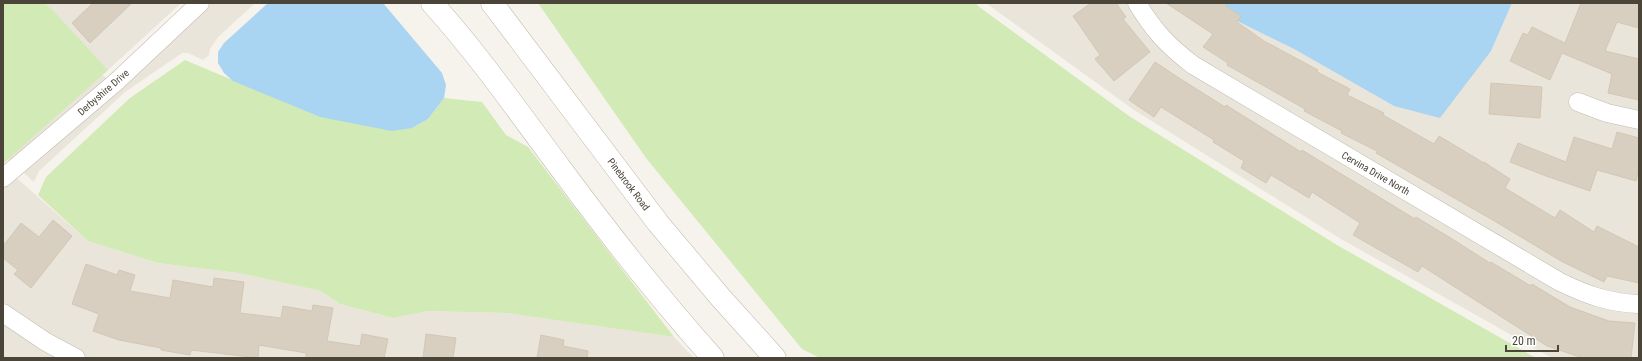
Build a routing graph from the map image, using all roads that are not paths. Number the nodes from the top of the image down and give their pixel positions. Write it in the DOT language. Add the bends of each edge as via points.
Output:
graph roads {
  1 [pos="199,3"];
  2 [pos="432,3"];
  3 [pos="492,3"];
  4 [pos="1137,3"];
  5 [pos="1578,102"];
  6 [pos="1639,120"];
  7 [pos="3,178"];
  8 [pos="1639,304"];
  9 [pos="3,313"];
  10 [pos="76,358"];
  11 [pos="713,358"];
  12 [pos="774,358"];
  1 -- 7 [label="street, Derbyshire Drive" via="116,82"];
  2 -- 11 [label="street" via="506,95 619,246"];
  3 -- 12 [label="street, Pinebrook Road" via="658,223"];
  4 -- 8 [label="street, Cervina Drive North" via="1160,38 1193,65 1560,282 1599,299"];
  5 -- 6 [label="street" via="1607,113"];
  9 -- 10 [label="street" via="46,342"];
}
